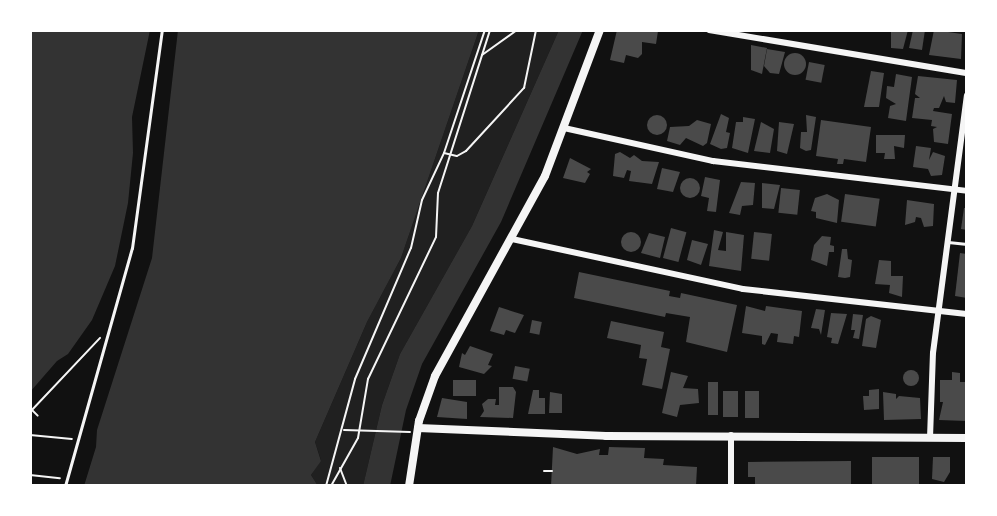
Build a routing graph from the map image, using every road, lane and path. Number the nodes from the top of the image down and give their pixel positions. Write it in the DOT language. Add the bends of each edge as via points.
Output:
graph roads {
  1 [pos="162,30"];
  2 [pos="485,30"];
  3 [pos="490,30"];
  4 [pos="517,30"];
  5 [pos="536,30"];
  6 [pos="600,30"];
  7 [pos="709,30"];
  8 [pos="482,55"];
  9 [pos="967,73"];
  10 [pos="967,95"];
  11 [pos="564,128"];
  12 [pos="444,153"];
  13 [pos="451,154"];
  14 [pos="954,189"];
  15 [pos="967,191"];
  16 [pos="512,239"];
  17 [pos="947,242"];
  18 [pos="967,244"];
  19 [pos="938,311"];
  20 [pos="967,314"];
  21 [pos="102,338"];
  22 [pos="31,411"];
  23 [pos="38,416"];
  24 [pos="418,428"];
  25 [pos="343,429"];
  26 [pos="360,430"];
  27 [pos="410,432"];
  28 [pos="30,435"];
  29 [pos="731,435"];
  30 [pos="930,438"];
  31 [pos="967,438"];
  32 [pos="73,439"];
  33 [pos="340,468"];
  34 [pos="544,471"];
  35 [pos="552,471"];
  36 [pos="30,475"];
  37 [pos="61,478"];
  38 [pos="65,486"];
  39 [pos="326,486"];
  40 [pos="331,486"];
  41 [pos="347,486"];
  42 [pos="409,486"];
  43 [pos="731,486"];
  1 -- 38 [label="lane" via="132,248"];
  2 -- 12 [label="path"];
  3 -- 8 [label="path"];
  4 -- 8 [label="path"];
  5 -- 13 [label="path" via="524,88 466,151"];
  6 -- 11 [label="street"];
  7 -- 9 [label="street"];
  8 -- 13 [label="path"];
  10 -- 14 [label="street"];
  11 -- 14 [label="street" via="713,161"];
  11 -- 16 [label="street" via="545,176"];
  12 -- 13 [label="path"];
  12 -- 25 [label="path" via="422,201 411,248 356,379"];
  13 -- 26 [label="path" via="437,200 436,237 368,379"];
  14 -- 15 [label="street"];
  14 -- 17 [label="street"];
  16 -- 19 [label="street" via="742,289"];
  16 -- 24 [label="street" via="441,362"];
  17 -- 18 [label="lane"];
  17 -- 19 [label="street"];
  19 -- 20 [label="street"];
  19 -- 30 [label="street"];
  21 -- 22 [label="path"];
  22 -- 23 [label="path"];
  24 -- 29 [label="street" via="606,436"];
  24 -- 42 [label="street"];
  25 -- 26 [label="path"];
  25 -- 39 [label="path"];
  26 -- 27 [label="path"];
  26 -- 33 [label="path"];
  28 -- 32 [label="path"];
  29 -- 30 [label="street"];
  29 -- 43 [label="street"];
  30 -- 31 [label="street"];
  33 -- 40 [label="path"];
  33 -- 41 [label="path"];
  34 -- 35 [label="path"];
  36 -- 37 [label="path"];
}
